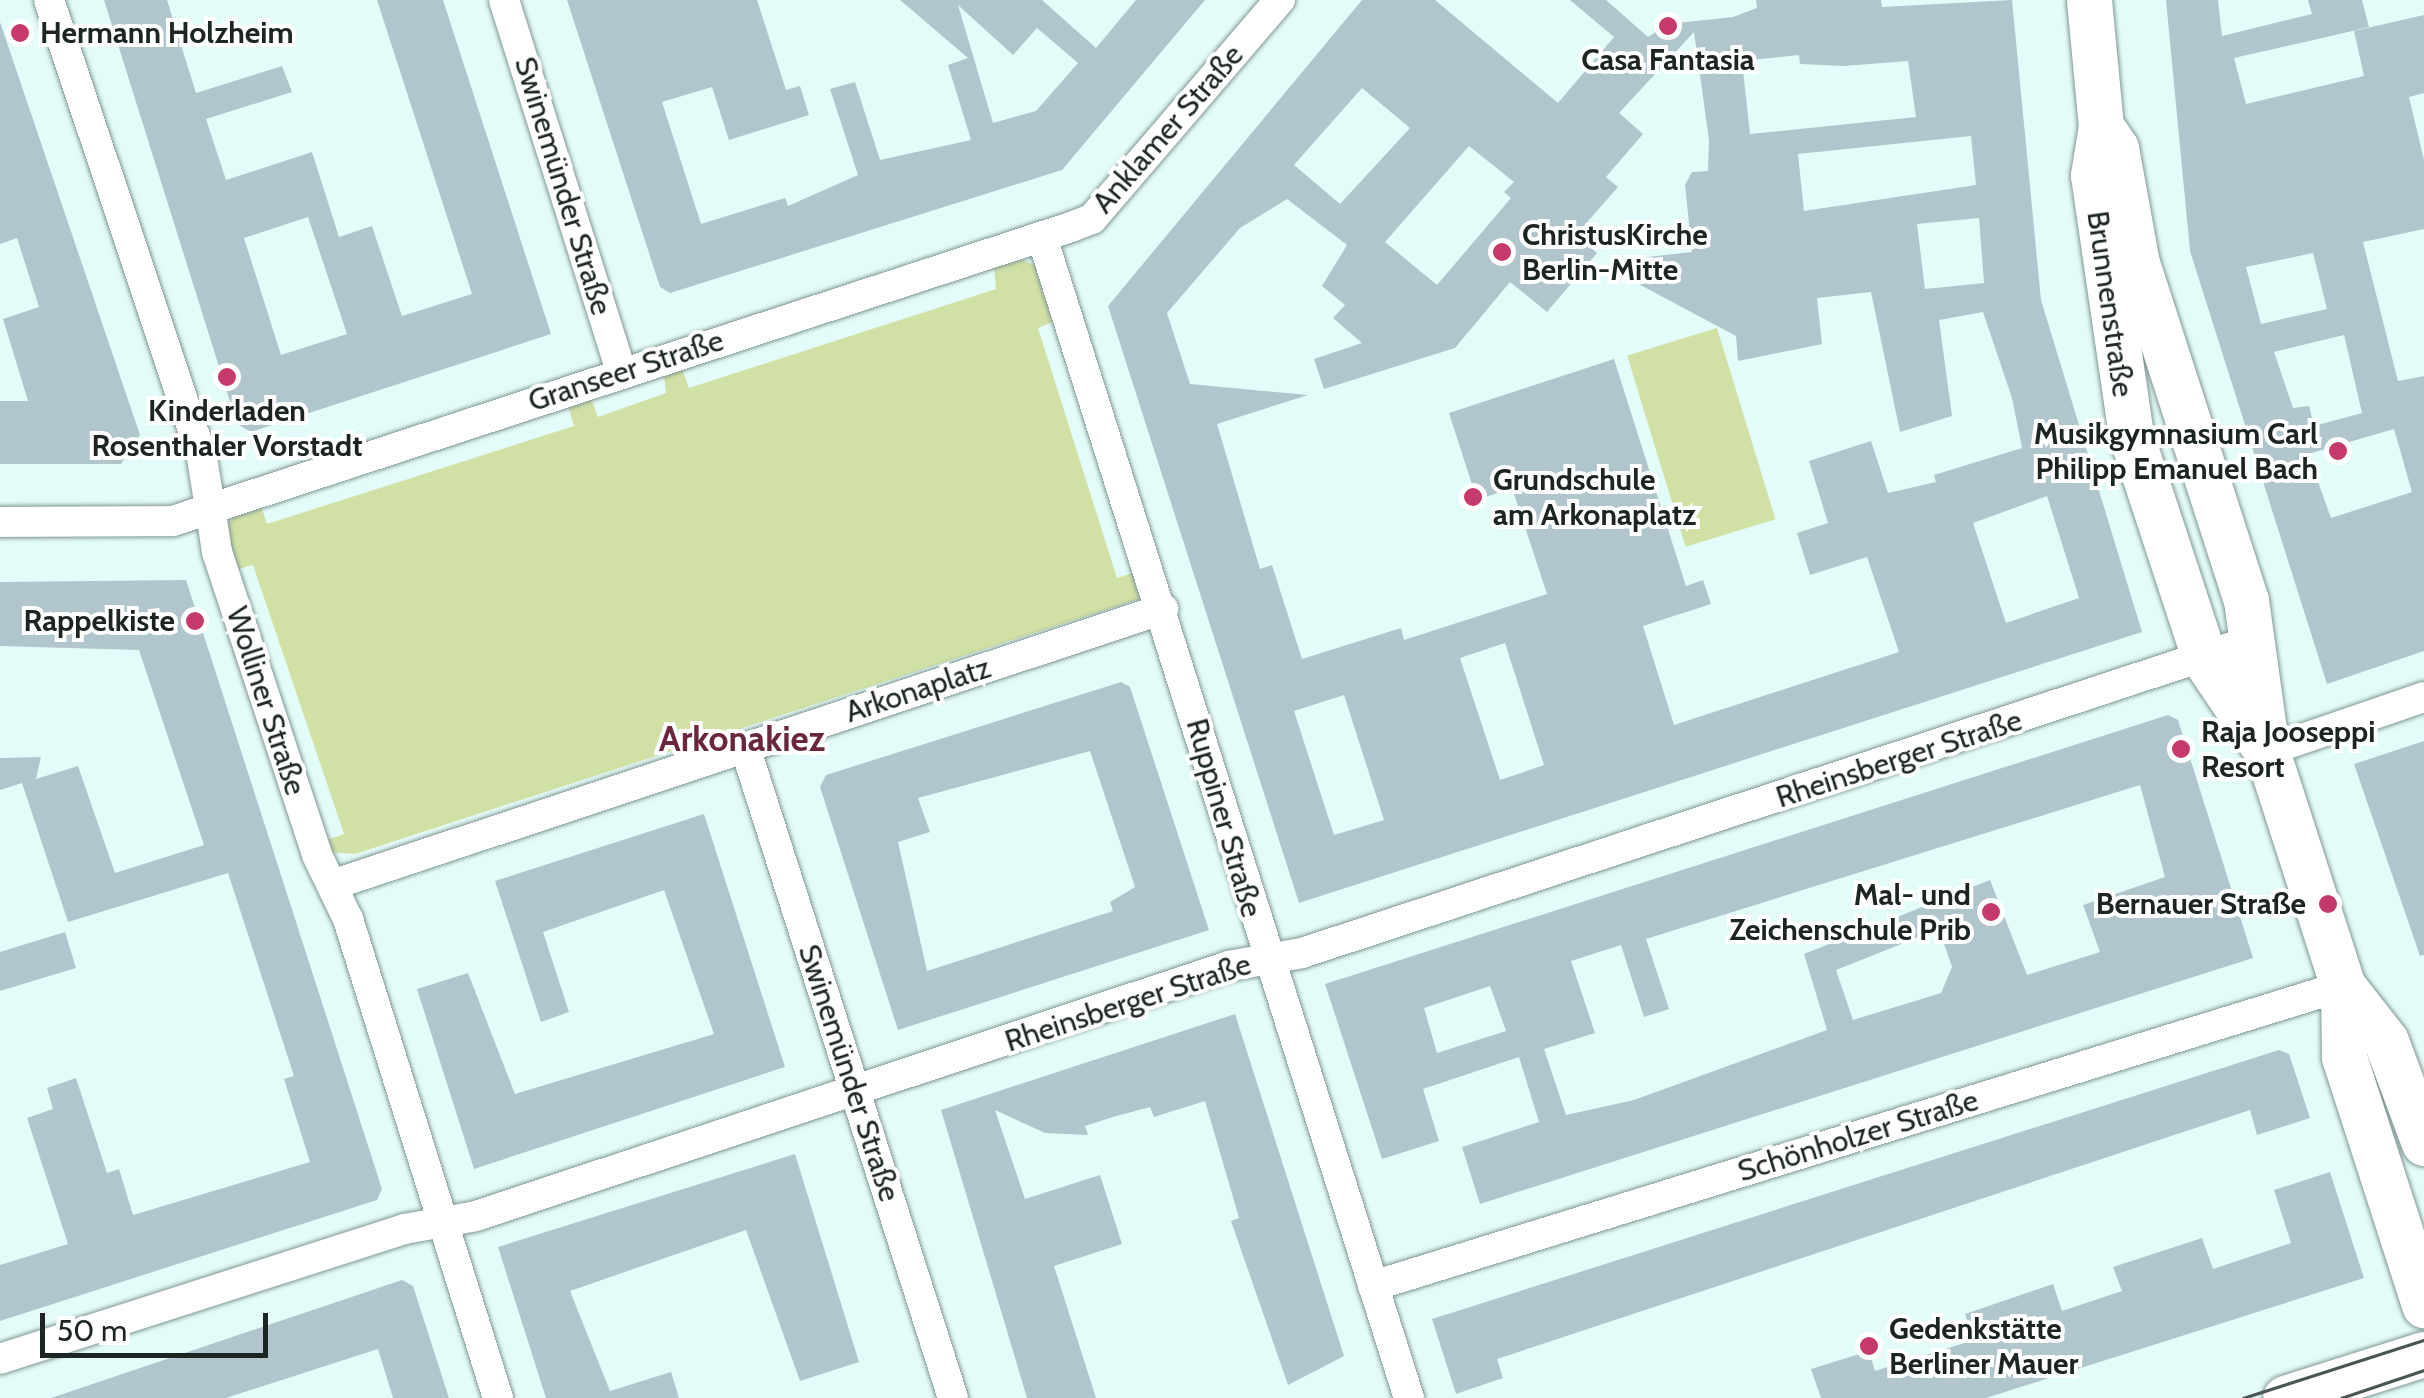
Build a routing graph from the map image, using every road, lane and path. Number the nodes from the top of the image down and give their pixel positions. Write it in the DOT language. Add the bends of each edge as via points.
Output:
graph roads {
  1 [pos="48,0"];
  2 [pos="504,0"];
  3 [pos="1280,0"];
  4 [pos="2089,0"];
  5 [pos="2101,126"];
  6 [pos="1042,237"];
  7 [pos="622,372"];
  8 [pos="210,505"];
  9 [pos="0,522"];
  10 [pos="1163,610"];
  11 [pos="2253,640"];
  12 [pos="2205,660"];
  13 [pos="2424,697"];
  14 [pos="745,747"];
  15 [pos="2266,750"];
  16 [pos="332,884"];
  17 [pos="1266,959"];
  18 [pos="2343,986"];
  19 [pos="856,1092"];
  20 [pos="2424,1143"];
  21 [pos="444,1221"];
  22 [pos="1373,1286"];
  23 [pos="2424,1306"];
  24 [pos="2424,1354"];
  25 [pos="0,1359"];
  26 [pos="498,1398"];
  27 [pos="953,1398"];
  28 [pos="1409,1398"];
  29 [pos="2285,1398"];
  1 -- 8 [label="street, Wolliner Straße"];
  2 -- 7 [label="street, Swinemünder Straße"];
  3 -- 6 [label="street, Anklamer Straße" via="1092,218"];
  4 -- 5 [label="main road, Brunnenstraße"];
  5 -- 11 [label="main road, Brunnenstraße" via="2116,148 2137,263"];
  5 -- 12 [label="main road, Brunnenstraße" via="2092,175 2113,356"];
  6 -- 7 [label="street, Granseer Straße"];
  6 -- 10 [label="street, Ruppiner Straße"];
  7 -- 8 [label="street, Granseer Straße"];
  8 -- 9 [label="street, Granseer Straße" via="173,521"];
  8 -- 16 [label="street, Wolliner Straße" via="217,552"];
  10 -- 14 [label="street, Arkonaplatz"];
  10 -- 17 [label="street, Ruppiner Straße"];
  11 -- 12 [label="street, Rheinsberger Straße"];
  11 -- 15 [label="main road, Brunnenstraße"];
  12 -- 15 [label="main road, Brunnenstraße"];
  12 -- 17 [label="street, Rheinsberger Straße"];
  13 -- 15 [label="street"];
  14 -- 16 [label="street, Arkonaplatz"];
  14 -- 19 [label="street, Swinemünder Straße"];
  15 -- 18 [label="main road, Brunnenstraße"];
  16 -- 21 [label="street, Wolliner Straße"];
  17 -- 19 [label="street, Rheinsberger Straße"];
  17 -- 22 [label="street, Ruppiner Straße"];
  18 -- 20 [label="main road, Brunnenstraße" via="2386,1041"];
  18 -- 22 [label="street, Schönholzer Straße"];
  18 -- 23 [label="main road, Brunnenstraße" via="2344,1058"];
  19 -- 21 [label="street, Rheinsberger Straße"];
  19 -- 27 [label="street, Swinemünder Straße"];
  21 -- 25 [label="street, Rheinsberger Straße"];
  21 -- 26 [label="street, Wolliner Straße"];
  22 -- 28 [label="street, Ruppiner Straße"];
  24 -- 29 [label="main road"];
}
